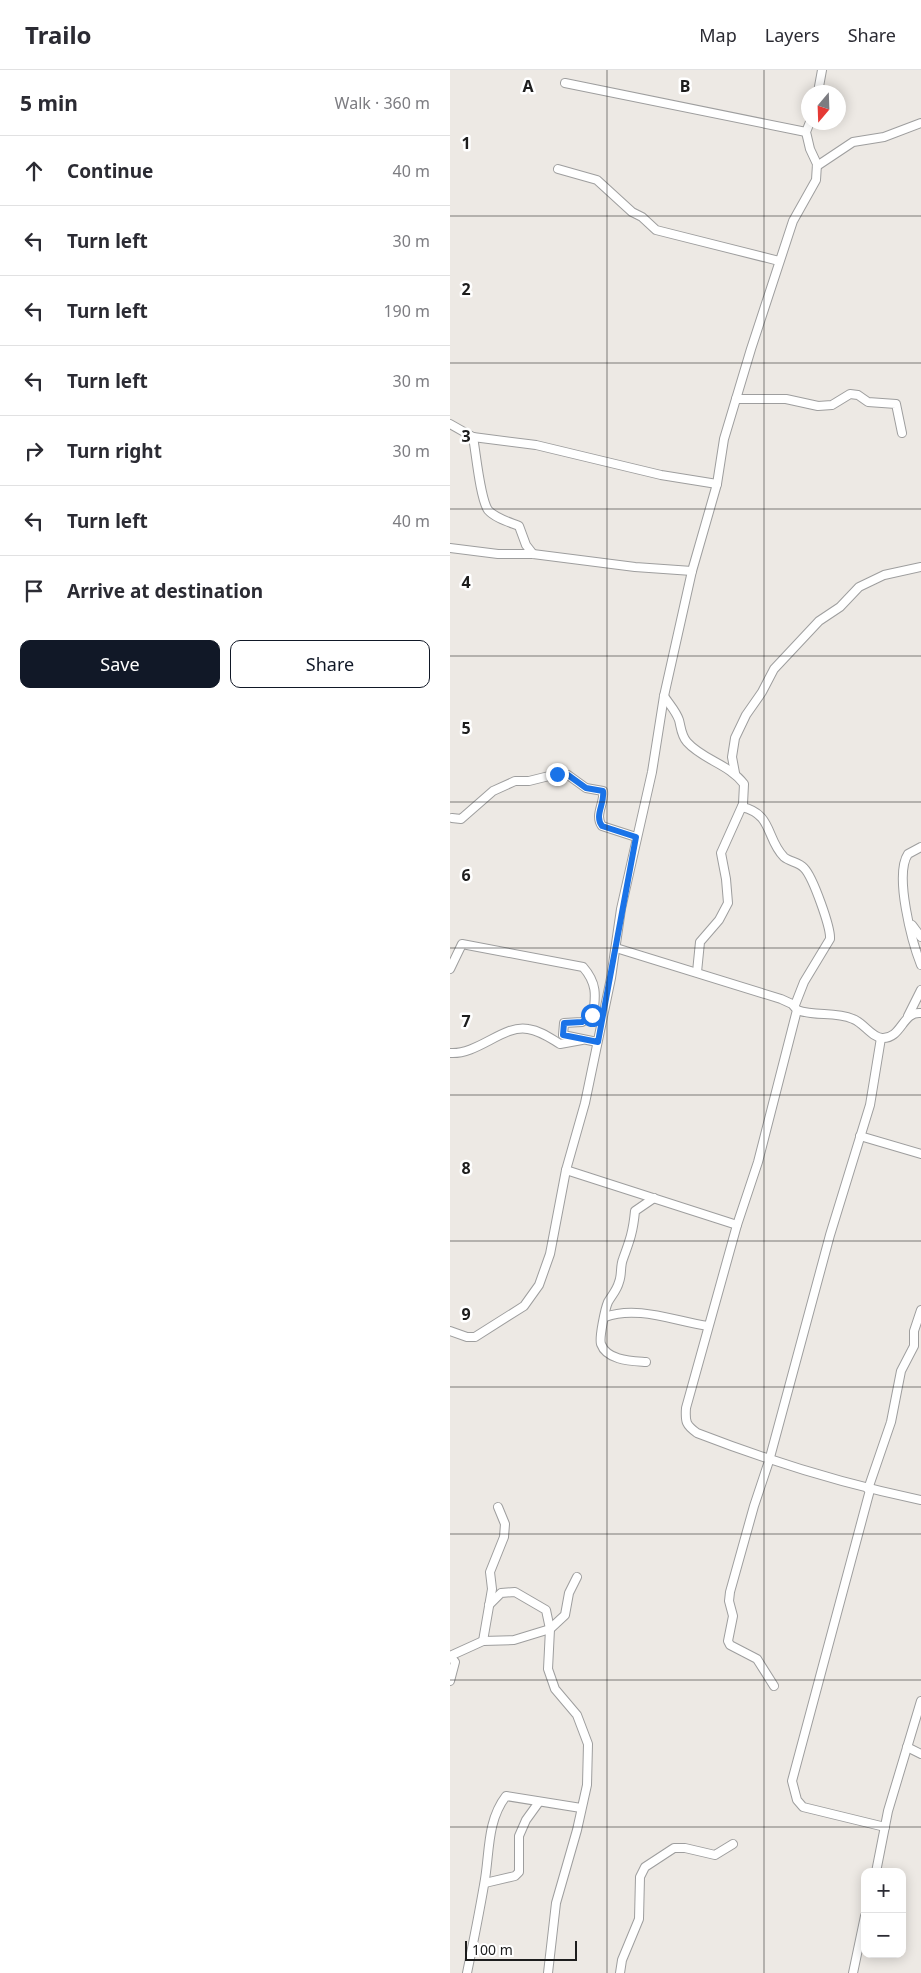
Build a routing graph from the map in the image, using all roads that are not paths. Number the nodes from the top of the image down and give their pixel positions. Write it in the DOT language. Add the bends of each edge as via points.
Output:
graph roads {
  1 [pos="822,70"];
  2 [pos="565,83"];
  3 [pos="819,85"];
  4 [pos="921,124"];
  5 [pos="806,132"];
  6 [pos="817,166"];
  7 [pos="558,169"];
  8 [pos="779,262"];
  9 [pos="736,399"];
  10 [pos="450,424"];
  11 [pos="902,433"];
  12 [pos="473,437"];
  13 [pos="717,484"];
  14 [pos="450,548"];
  15 [pos="533,554"];
  16 [pos="921,567"];
  17 [pos="692,571"];
  18 [pos="664,696"];
  19 [pos="735,773"];
  20 [pos="742,807"];
  21 [pos="452,818"];
  22 [pos="636,837"];
  23 [pos="921,847"];
  24 [pos="910,922"];
  25 [pos="921,937"];
  26 [pos="616,948"];
  27 [pos="921,965"];
  28 [pos="450,969"];
  29 [pos="697,972"];
  30 [pos="921,990"];
  31 [pos="918,1000"];
  32 [pos="796,1008"];
  33 [pos="921,1013"];
  34 [pos="908,1016"];
  35 [pos="881,1038"];
  36 [pos="584,1039"];
  37 [pos="598,1042"];
  38 [pos="450,1053"];
  39 [pos="860,1136"];
  40 [pos="921,1154"];
  41 [pos="566,1170"];
  42 [pos="654,1198"];
  43 [pos="737,1225"];
  44 [pos="921,1310"];
  45 [pos="605,1317"];
  46 [pos="708,1326"];
  47 [pos="450,1330"];
  48 [pos="646,1362"];
  49 [pos="770,1461"];
  50 [pos="869,1490"];
  51 [pos="921,1500"];
  52 [pos="498,1507"];
  53 [pos="577,1577"];
  54 [pos="489,1605"];
  55 [pos="550,1629"];
  56 [pos="483,1641"];
  57 [pos="450,1656"];
  58 [pos="450,1681"];
  59 [pos="774,1686"];
  60 [pos="921,1701"];
  61 [pos="907,1747"];
  62 [pos="921,1754"];
  63 [pos="538,1802"];
  64 [pos="581,1808"];
  65 [pos="884,1827"];
  66 [pos="733,1844"];
  67 [pos="877,1868"];
  68 [pos="485,1883"];
  69 [pos="861,1935"];
  70 [pos="466,1973"];
  71 [pos="548,1973"];
  72 [pos="620,1973"];
  73 [pos="853,1973"];
  1 -- 3 [label="street"];
  2 -- 5 [label="street"];
  4 -- 6 [label="street" via="884,137 853,142"];
  5 -- 6 [label="street"];
  6 -- 8 [label="street" via="816,180 793,221"];
  7 -- 8 [label="street" via="597,180 656,230"];
  8 -- 9 [label="street"];
  9 -- 11 [label="street" via="786,399 818,406 832,404 850,394 858,395 868,402 896,404"];
  9 -- 13 [label="street" via="724,439"];
  10 -- 12 [label="street"];
  12 -- 13 [label="street" via="536,445 661,476"];
  12 -- 15 [label="street" via="488,509 495,516 519,526"];
  13 -- 17 [label="street"];
  14 -- 15 [label="street" via="498,554"];
  15 -- 17 [label="street"];
  16 -- 19 [label="street" via="884,575 859,587 840,607 819,622 774,669 735,738 732,757"];
  17 -- 18 [label="street"];
  18 -- 19 [label="street" via="676,713 687,742"];
  18 -- 22 [label="street" via="652,772"];
  19 -- 20 [label="street" via="744,784"];
  20 -- 29 [label="street" via="721,853 728,903 722,916 700,942"];
  20 -- 32 [label="street" via="759,814 784,857 804,868 823,906 830,939 804,982"];
  21 -- 22 [label="street" via="461,819 493,791 515,781 568,775 586,788 603,791 599,815 602,826"];
  22 -- 26 [label="street"];
  23 -- 24 [label="street" via="904,860 904,895"];
  24 -- 25 [label="street"];
  24 -- 27 [label="street"];
  26 -- 29 [label="street"];
  26 -- 37 [label="street"];
  28 -- 36 [label="street" via="462,944 583,967 597,992 592,1015 582,1022 564,1023 562,1032 563,1035"];
  29 -- 32 [label="street"];
  30 -- 31 [label="street"];
  31 -- 34 [label="street"];
  32 -- 35 [label="street" via="811,1015 842,1015 858,1020"];
  32 -- 43 [label="street" via="758,1162"];
  33 -- 34 [label="street" via="914,1012"];
  34 -- 35 [label="street" via="895,1034"];
  35 -- 39 [label="street" via="870,1104"];
  36 -- 37 [label="street"];
  36 -- 38 [label="street" via="560,1044 541,1032 526,1028 512,1030 478,1048"];
  37 -- 41 [label="street"];
  39 -- 40 [label="street"];
  39 -- 49 [label="street"];
  41 -- 42 [label="street"];
  41 -- 47 [label="street" via="550,1254 531,1297 517,1311 475,1337"];
  42 -- 43 [label="street"];
  42 -- 45 [label="street" via="635,1211 633,1236"];
  43 -- 46 [label="street"];
  44 -- 50 [label="street" via="914,1331 914,1346 902,1371 891,1422"];
  45 -- 46 [label="street" via="632,1311"];
  45 -- 48 [label="street" via="602,1345 607,1352 624,1361"];
  46 -- 49 [label="street" via="685,1421 697,1434"];
  49 -- 50 [label="street"];
  49 -- 59 [label="street" via="730,1592 733,1616 728,1634 730,1645 757,1660"];
  50 -- 51 [label="street"];
  50 -- 65 [label="street" via="792,1781 796,1800 803,1807"];
  52 -- 54 [label="street" via="505,1524 504,1536 490,1572 492,1590"];
  53 -- 55 [label="street" via="569,1593 565,1615"];
  54 -- 55 [label="street" via="501,1593 515,1592 546,1610"];
  54 -- 56 [label="street"];
  55 -- 56 [label="street" via="514,1640"];
  55 -- 64 [label="street" via="548,1669 555,1689 577,1715 588,1744"];
  56 -- 57 [label="street"];
  57 -- 58 [label="street" via="455,1662"];
  60 -- 61 [label="street"];
  61 -- 62 [label="street"];
  61 -- 65 [label="street"];
  63 -- 64 [label="street"];
  63 -- 68 [label="street" via="519,1836 519,1872 515,1876"];
  63 -- 68 [label="street" via="506,1796 501,1802 489,1838"];
  64 -- 71 [label="street" via="556,1902"];
  65 -- 67 [label="street"];
  66 -- 72 [label="street" via="715,1855 674,1848 645,1868 640,1877 639,1919"];
  68 -- 70 [label="street"];
  69 -- 73 [label="street"];
}
